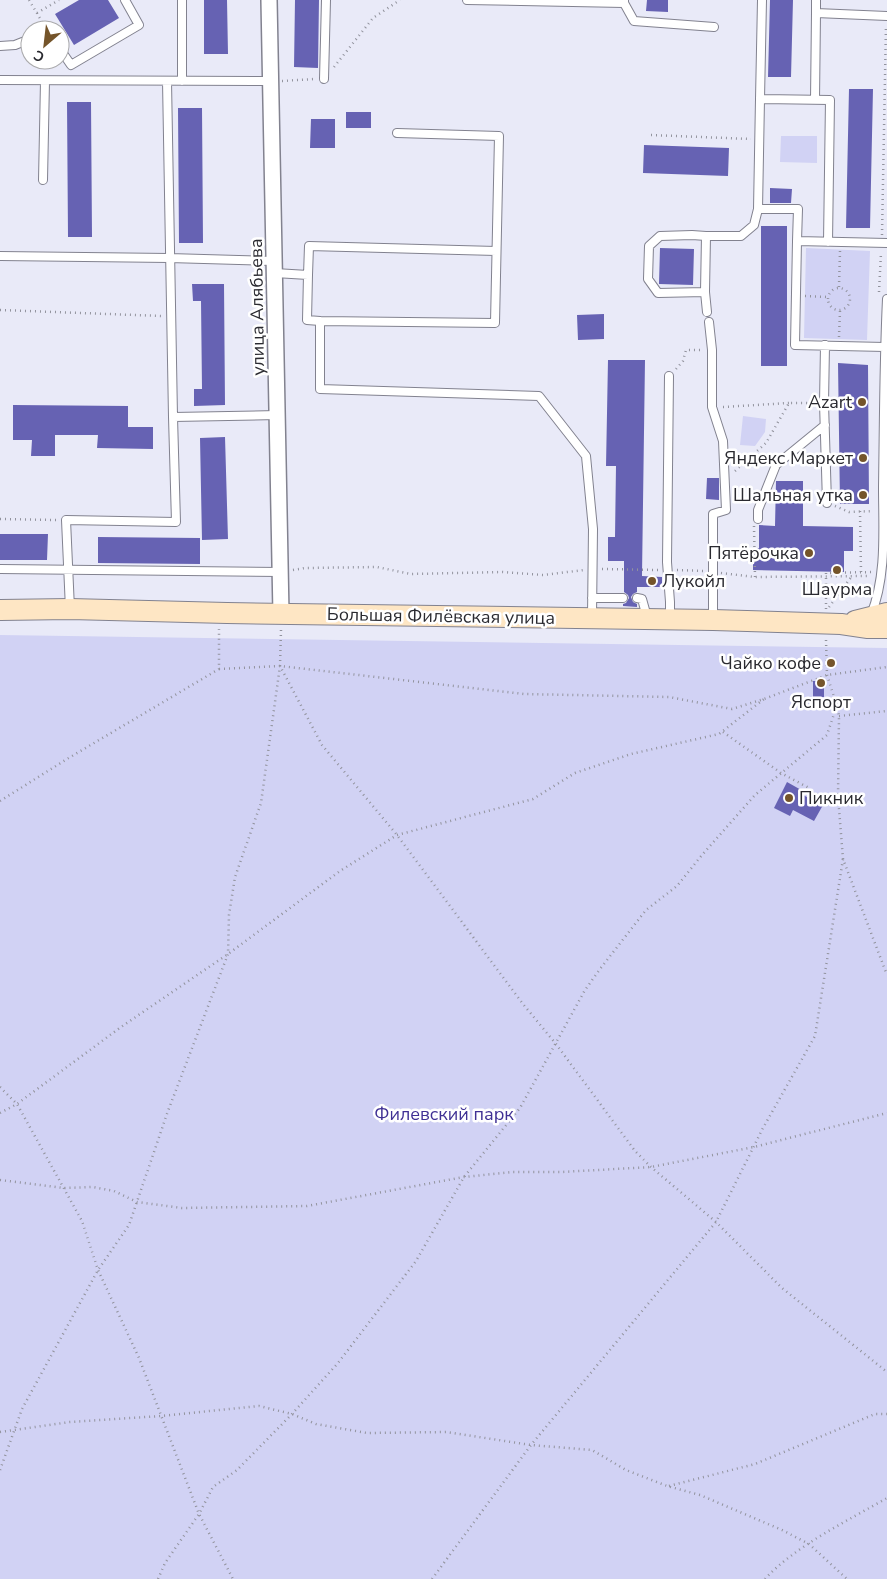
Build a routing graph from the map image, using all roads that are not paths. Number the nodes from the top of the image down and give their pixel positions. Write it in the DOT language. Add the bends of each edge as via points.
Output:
graph roads {
  1 [pos="125,0"];
  2 [pos="182,0"];
  3 [pos="269,0"];
  4 [pos="326,0"];
  5 [pos="467,0"];
  6 [pos="762,0"];
  7 [pos="816,0"];
  8 [pos="624,1"];
  9 [pos="816,14"];
  10 [pos="886,16"];
  11 [pos="714,27"];
  12 [pos="20,43"];
  13 [pos="0,46"];
  14 [pos="70,64"];
  15 [pos="324,79"];
  16 [pos="0,80"];
  17 [pos="45,81"];
  18 [pos="167,81"];
  19 [pos="182,81"];
  20 [pos="271,81"];
  21 [pos="760,99"];
  22 [pos="815,100"];
  23 [pos="397,133"];
  24 [pos="43,180"];
  25 [pos="758,209"];
  26 [pos="706,236"];
  27 [pos="797,241"];
  28 [pos="828,242"];
  29 [pos="887,243"];
  30 [pos="496,251"];
  31 [pos="0,256"];
  32 [pos="169,258"];
  33 [pos="274,267"];
  34 [pos="308,275"];
  35 [pos="705,292"];
  36 [pos="887,299"];
  37 [pos="707,312"];
  38 [pos="320,321"];
  39 [pos="708,322"];
  40 [pos="826,345"];
  41 [pos="885,347"];
  42 [pos="669,376"];
  43 [pos="278,415"];
  44 [pos="173,417"];
  45 [pos="825,425"];
  46 [pos="827,503"];
  47 [pos="758,519"];
  48 [pos="882,568"];
  49 [pos="0,569"];
  50 [pos="68,570"];
  51 [pos="281,572"];
  52 [pos="887,581"];
  53 [pos="592,598"];
  54 [pos="623,598"];
  55 [pos="637,598"];
  56 [pos="70,609"];
  57 [pos="0,610"];
  58 [pos="592,618"];
  59 [pos="647,619"];
  60 [pos="670,619"];
  61 [pos="713,620"];
  62 [pos="281,622"];
  63 [pos="882,622"];
  1 -- 14 [label="lane" via="139,25"];
  2 -- 19 [label="lane"];
  3 -- 20 [label="street, улица Алябьева"];
  4 -- 15 [label="lane"];
  5 -- 8 [label="lane"];
  6 -- 21 [label="lane"];
  7 -- 9 [label="lane"];
  8 -- 11 [label="lane" via="634,22"];
  9 -- 10 [label="lane"];
  9 -- 22 [label="lane"];
  12 -- 13 [label="lane"];
  16 -- 17 [label="lane"];
  17 -- 18 [label="lane"];
  17 -- 24 [label="lane"];
  18 -- 19 [label="lane"];
  18 -- 32 [label="lane"];
  19 -- 20 [label="lane"];
  20 -- 33 [label="street, улица Алябьева"];
  21 -- 22 [label="lane"];
  21 -- 25 [label="lane"];
  22 -- 28 [label="lane" via="830,100"];
  23 -- 30 [label="lane" via="499,136"];
  25 -- 26 [label="lane" via="754,225 741,236"];
  25 -- 27 [label="lane" via="798,210"];
  26 -- 35 [label="lane"];
  26 -- 35 [label="lane" via="660,236 649,246 648,279 658,293"];
  27 -- 28 [label="lane"];
  27 -- 40 [label="lane" via="796,345"];
  28 -- 29 [label="lane"];
  30 -- 34 [label="lane" via="309,246"];
  30 -- 38 [label="lane" via="495,323"];
  31 -- 32 [label="lane"];
  32 -- 33 [label="lane"];
  32 -- 44 [label="lane"];
  33 -- 34 [label="lane"];
  33 -- 43 [label="street, улица Алябьева"];
  34 -- 38 [label="lane" via="307,320"];
  35 -- 37 [label="lane"];
  36 -- 41 [label="lane"];
  38 -- 53 [label="lane" via="320,389 539,396 586,456 593,529"];
  39 -- 61 [label="lane" via="712,350 712,407 723,441 726,510 713,514"];
  40 -- 41 [label="lane"];
  40 -- 45 [label="lane"];
  41 -- 48 [label="lane"];
  42 -- 60 [label="lane"];
  43 -- 44 [label="lane"];
  43 -- 51 [label="street, улица Алябьева"];
  44 -- 50 [label="lane" via="176,522 66,520"];
  45 -- 46 [label="lane"];
  45 -- 47 [label="lane" via="776,466 758,510"];
  48 -- 52 [label="lane"];
  48 -- 63 [label="lane" via="875,605"];
  49 -- 50 [label="lane"];
  50 -- 51 [label="lane"];
  50 -- 56 [label="lane"];
  51 -- 62 [label="street, улица Алябьева"];
  53 -- 54 [label="lane"];
  53 -- 58 [label="lane"];
  55 -- 59 [label="lane" via="642,599"];
  56 -- 57 [label="main road, Большая Филёвская улица"];
  56 -- 62 [label="main road, Большая Филёвская улица"];
  58 -- 59 [label="main road, Большая Филёвская улица"];
  58 -- 62 [label="main road, Большая Филёвская улица"];
  59 -- 60 [label="main road, Большая Филёвская улица"];
  60 -- 61 [label="main road, Большая Филёвская улица"];
  61 -- 63 [label="main road, Большая Филёвская улица"];
}
